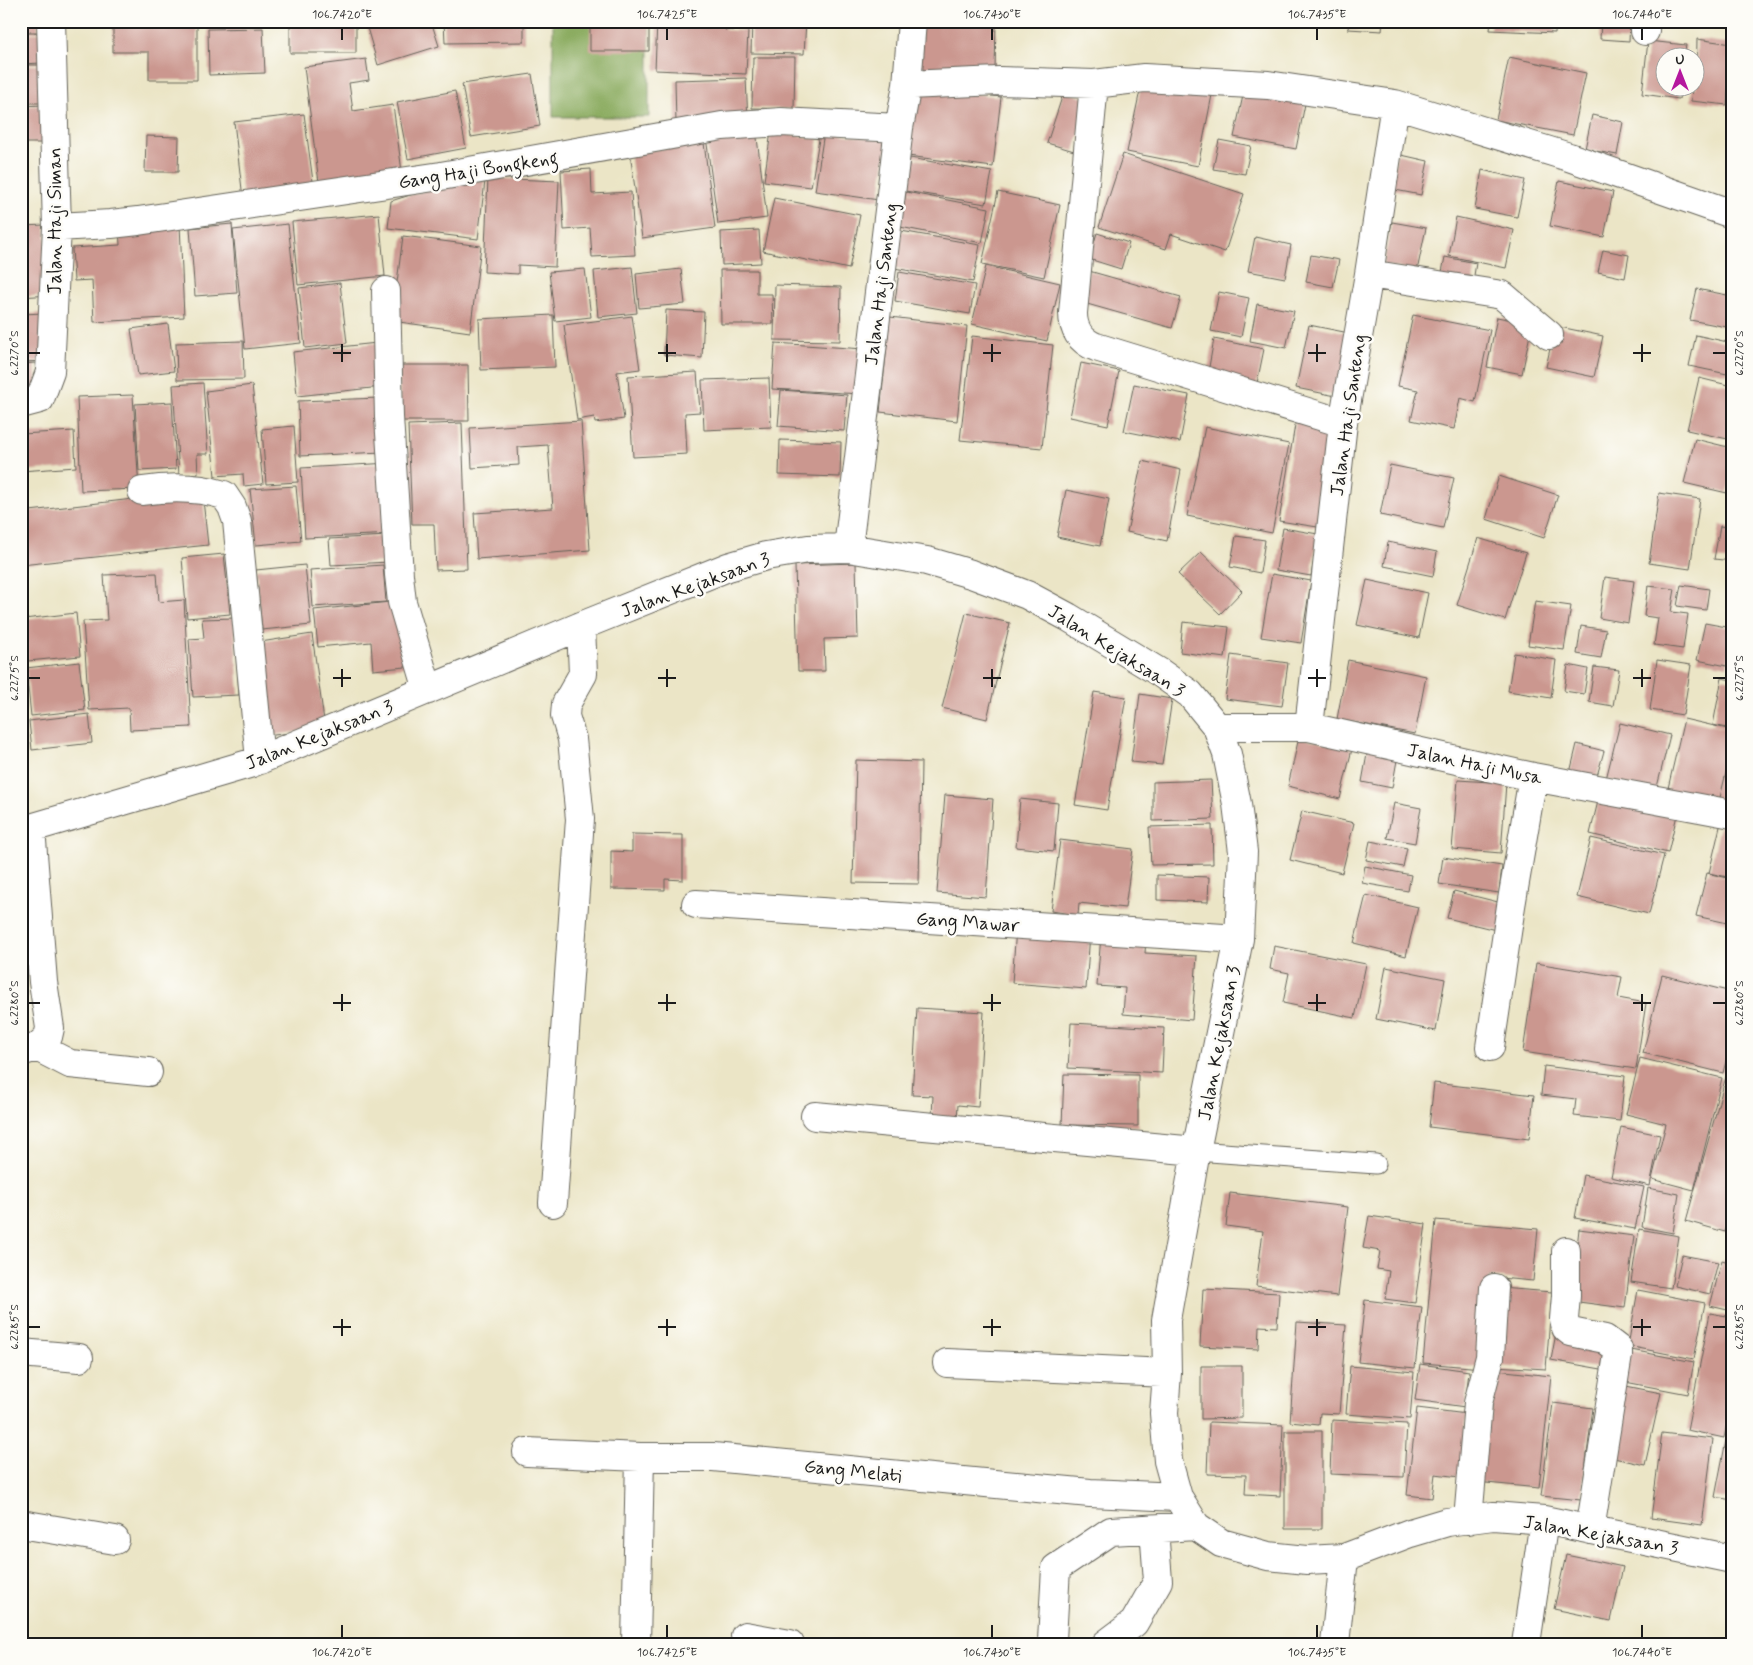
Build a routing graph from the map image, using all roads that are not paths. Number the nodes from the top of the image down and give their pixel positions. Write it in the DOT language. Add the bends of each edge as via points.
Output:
graph roads {
  1 [pos="51,21"];
  2 [pos="912,21"];
  3 [pos="1094,84"];
  4 [pos="907,85"];
  5 [pos="1395,104"];
  6 [pos="899,128"];
  7 [pos="1732,214"];
  8 [pos="57,227"];
  9 [pos="1368,274"];
  10 [pos="386,291"];
  11 [pos="1549,335"];
  12 [pos="21,404"];
  13 [pos="1342,423"];
  14 [pos="142,491"];
  15 [pos="848,548"];
  16 [pos="581,626"];
  17 [pos="428,690"];
  18 [pos="1217,726"];
  19 [pos="1309,726"];
  20 [pos="260,760"];
  21 [pos="1533,776"];
  22 [pos="1732,814"];
  23 [pos="26,828"];
  24 [pos="696,904"];
  25 [pos="1239,939"];
  26 [pos="1490,1047"];
  27 [pos="29,1050"];
  28 [pos="148,1072"];
  29 [pos="815,1116"];
  30 [pos="1196,1151"];
  31 [pos="1376,1164"];
  32 [pos="553,1203"];
  33 [pos="1566,1251"];
  34 [pos="1494,1288"];
  35 [pos="21,1353"];
  36 [pos="79,1358"];
  37 [pos="947,1363"];
  38 [pos="1167,1373"];
  39 [pos="527,1452"];
  40 [pos="640,1457"];
  41 [pos="1178,1497"];
  42 [pos="1468,1520"];
  43 [pos="1544,1520"];
  44 [pos="21,1524"];
  45 [pos="1196,1526"];
  46 [pos="1154,1529"];
  47 [pos="1590,1530"];
  48 [pos="115,1540"];
  49 [pos="1344,1558"];
  50 [pos="1732,1559"];
  51 [pos="745,1636"];
  52 [pos="636,1644"];
  53 [pos="790,1644"];
  54 [pos="1054,1644"];
  55 [pos="1106,1644"];
  56 [pos="1335,1644"];
  57 [pos="1526,1644"];
  1 -- 8 [label="street, Jalan Haji Siman"];
  2 -- 4 [label="street, Jalan Haji Santeng"];
  3 -- 4 [label="street" via="999,81"];
  3 -- 5 [label="street" via="1144,78 1260,85"];
  3 -- 13 [label="street" via="1073,313 1081,338 1096,347"];
  4 -- 6 [label="street, Jalan Haji Santeng"];
  5 -- 7 [label="street" via="1578,160"];
  5 -- 9 [label="street, Jalan Haji Santeng"];
  6 -- 8 [label="street, Gang Haji Bongkeng" via="781,122 722,126 421,179 138,221"];
  6 -- 15 [label="street, Jalan Haji Santeng"];
  8 -- 12 [label="street, Jalan Haji Siman" via="50,372 40,399"];
  9 -- 11 [label="street" via="1502,294"];
  9 -- 13 [label="street, Jalan Haji Santeng"];
  10 -- 17 [label="street" via="389,417 399,575 402,602"];
  13 -- 19 [label="street, Jalan Haji Santeng"];
  14 -- 20 [label="street" via="208,490 224,495 232,507 237,521"];
  15 -- 16 [label="street, Jalan Kejaksaan 3" via="808,548 728,567"];
  15 -- 18 [label="street, Jalan Kejaksaan 3" via="927,561 1027,595 1159,672 1190,694"];
  16 -- 17 [label="street, Jalan Kejaksaan 3"];
  16 -- 32 [label="street" via="583,674 566,704 565,716 572,740 580,819"];
  17 -- 20 [label="street, Jalan Kejaksaan 3"];
  18 -- 19 [label="street, Jalan Haji Musa"];
  18 -- 25 [label="street, Jalan Kejaksaan 3" via="1228,754 1243,852"];
  19 -- 21 [label="street, Jalan Haji Musa"];
  20 -- 23 [label="street, Jalan Kejaksaan 3"];
  21 -- 22 [label="street, Jalan Haji Musa"];
  21 -- 26 [label="street"];
  23 -- 27 [label="street" via="50,1028 48,1037"];
  24 -- 25 [label="street, Gang Mawar"];
  25 -- 30 [label="street, Jalan Kejaksaan 3"];
  27 -- 28 [label="street" via="70,1064"];
  29 -- 30 [label="street"];
  30 -- 31 [label="lane"];
  30 -- 38 [label="street, Jalan Kejaksaan 3" via="1166,1320"];
  33 -- 47 [label="street" via="1566,1328 1609,1341 1618,1349"];
  34 -- 42 [label="street" via="1490,1357 1478,1403"];
  35 -- 36 [label="street"];
  37 -- 38 [label="street"];
  38 -- 41 [label="street, Jalan Kejaksaan 3" via="1164,1413 1168,1461"];
  39 -- 40 [label="street, Gang Melati"];
  40 -- 41 [label="street, Gang Melati" via="713,1457 1090,1493"];
  40 -- 52 [label="street"];
  41 -- 45 [label="street, Jalan Kejaksaan 3"];
  42 -- 43 [label="street, Jalan Kejaksaan 3" via="1493,1516"];
  42 -- 49 [label="street, Jalan Kejaksaan 3" via="1447,1522 1410,1533"];
  43 -- 47 [label="street, Jalan Kejaksaan 3"];
  43 -- 57 [label="street"];
  44 -- 48 [label="street"];
  45 -- 46 [label="street"];
  45 -- 49 [label="street, Jalan Kejaksaan 3" via="1221,1543 1268,1556 1308,1560"];
  46 -- 54 [label="street" via="1111,1531 1056,1568"];
  46 -- 55 [label="street" via="1158,1581 1134,1623"];
  47 -- 50 [label="street, Jalan Kejaksaan 3"];
  49 -- 56 [label="street"];
  51 -- 53 [label="street"];
}
